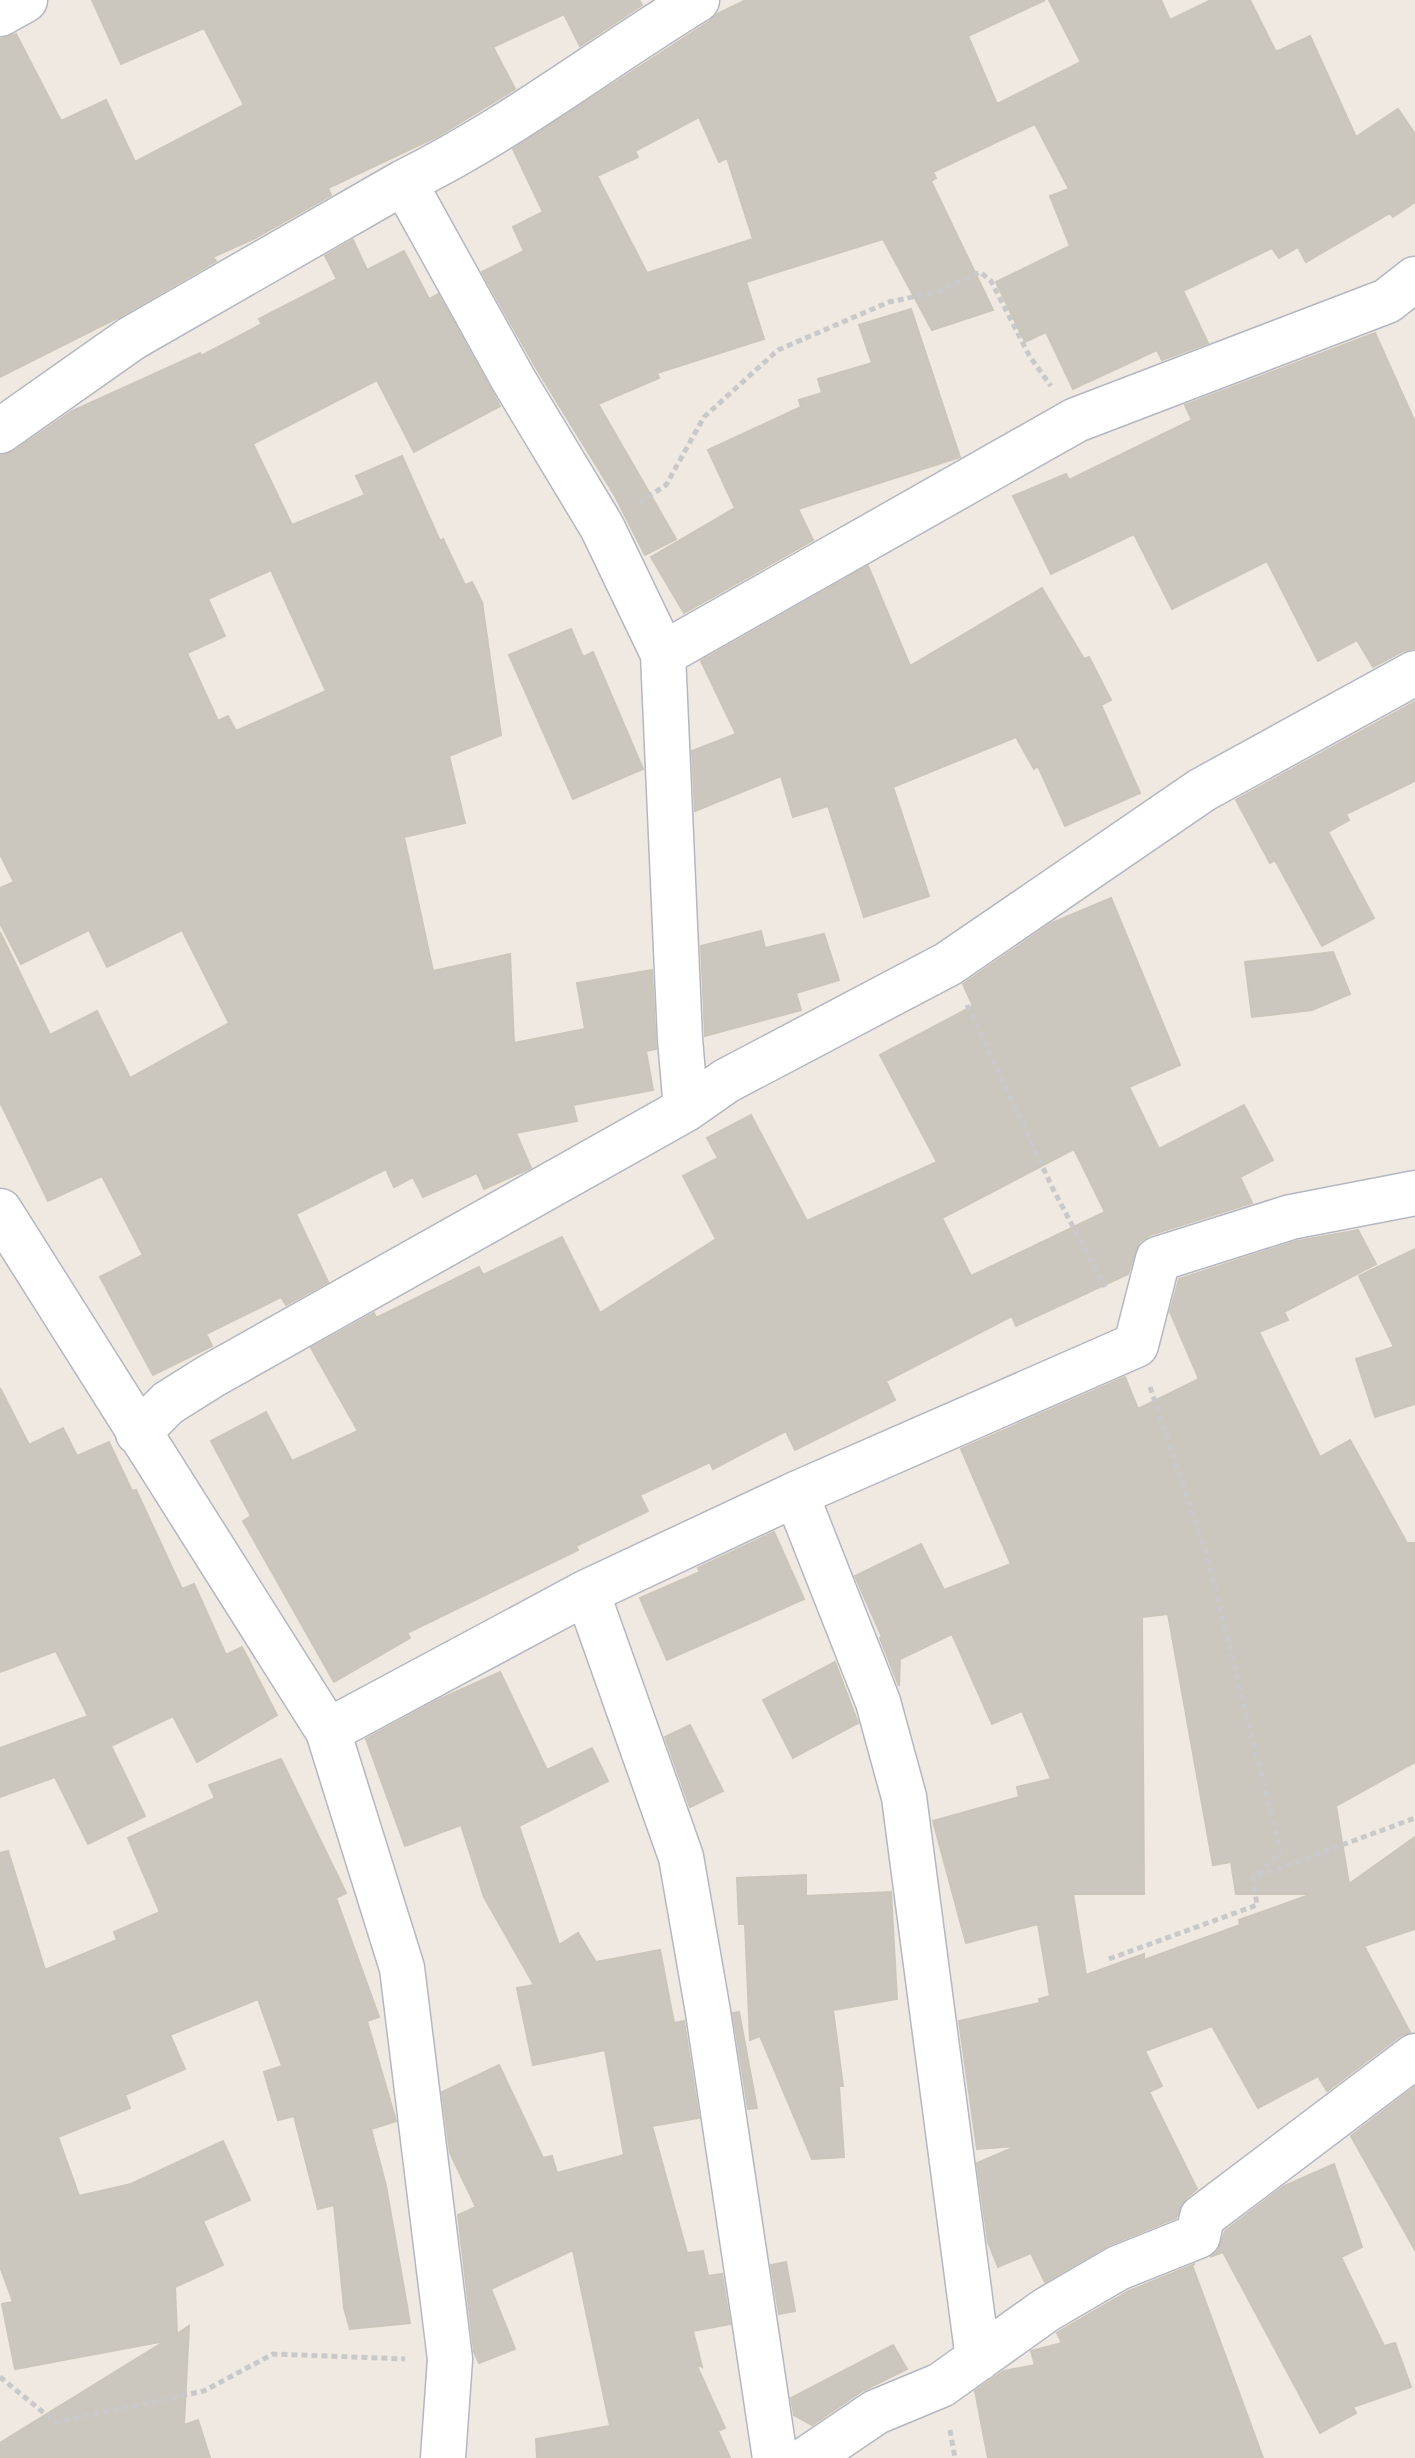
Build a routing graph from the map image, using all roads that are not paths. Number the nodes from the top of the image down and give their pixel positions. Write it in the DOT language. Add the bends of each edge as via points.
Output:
graph roads {
  1 [pos="25,0"];
  2 [pos="697,0"];
  3 [pos="0,14"];
  4 [pos="404,182"];
  5 [pos="1415,279"];
  6 [pos="0,431"];
  7 [pos="663,654"];
  8 [pos="1415,673"];
  9 [pos="686,1109"];
  10 [pos="1415,1193"];
  11 [pos="0,1211"];
  12 [pos="138,1433"];
  13 [pos="796,1494"];
  14 [pos="587,1592"];
  15 [pos="328,1731"];
  16 [pos="1415,2056"];
  17 [pos="978,2359"];
  18 [pos="443,2458"];
  19 [pos="775,2458"];
  20 [pos="808,2458"];
  1 -- 3 [label="street"];
  2 -- 4 [label="street" via="537,107"];
  4 -- 6 [label="street" via="132,338"];
  4 -- 7 [label="street" via="602,527"];
  5 -- 7 [label="street" via="1387,301 1076,420"];
  7 -- 9 [label="street"];
  8 -- 9 [label="street" via="1202,790 948,964 726,1081"];
  9 -- 12 [label="street" via="211,1376 168,1403"];
  10 -- 13 [label="street" via="1291,1217 1158,1259 1136,1345"];
  11 -- 12 [label="street"];
  12 -- 15 [label="street"];
  13 -- 14 [label="street"];
  13 -- 17 [label="street" via="878,1702 904,1797"];
  14 -- 15 [label="street"];
  14 -- 19 [label="street" via="681,1857"];
  15 -- 18 [label="street" via="402,1968 450,2359"];
  16 -- 17 [label="street" via="1202,2217 1198,2236 1118,2268 1046,2310"];
  17 -- 20 [label="street" via="941,2385 876,2412"];
}
